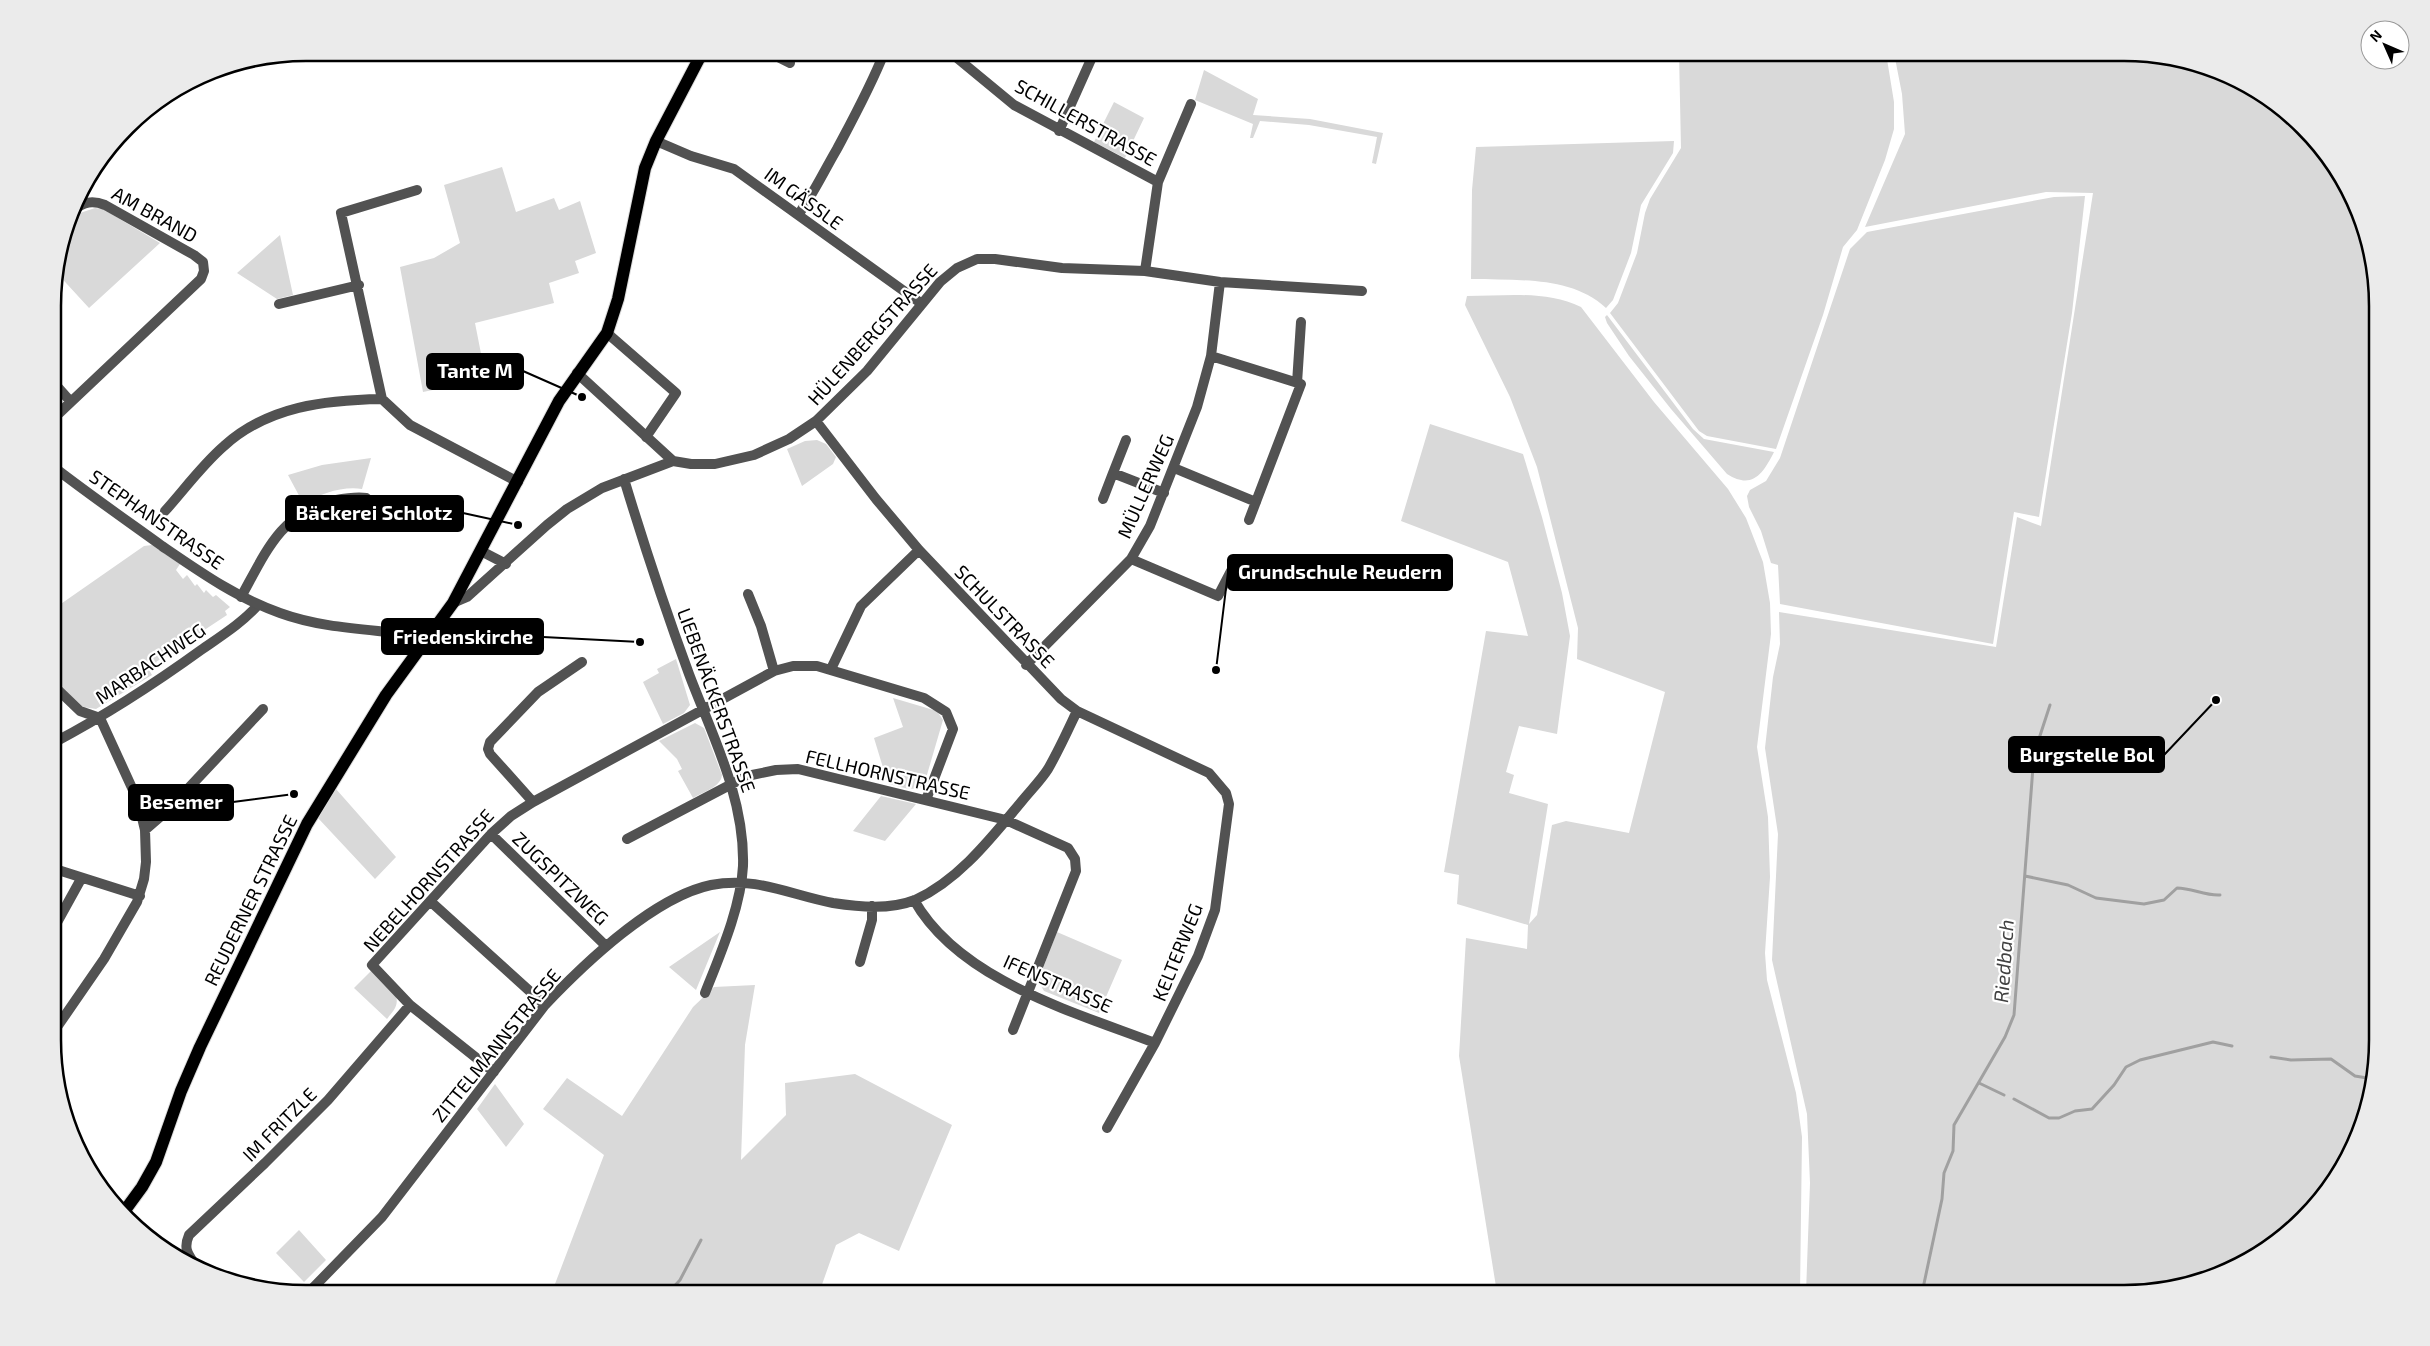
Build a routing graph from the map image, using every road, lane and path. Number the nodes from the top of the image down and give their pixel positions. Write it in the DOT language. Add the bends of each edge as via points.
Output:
graph roads {
  1 [pos="697,61"];
  2 [pos="786,61"];
  3 [pos="881,61"];
  4 [pos="962,61"];
  5 [pos="1091,61"];
  6 [pos="790,63"];
  7 [pos="1190,104"];
  8 [pos="1058,130"];
  9 [pos="656,141"];
  10 [pos="1158,182"];
  11 [pos="417,190"];
  12 [pos="84,203"];
  13 [pos="798,215"];
  14 [pos="1145,271"];
  15 [pos="1220,282"];
  16 [pos="359,285"];
  17 [pos="1362,291"];
  18 [pos="279,304"];
  19 [pos="922,304"];
  20 [pos="1300,322"];
  21 [pos="607,333"];
  22 [pos="1211,356"];
  23 [pos="577,374"];
  24 [pos="1297,383"];
  25 [pos="61,391"];
  26 [pos="382,399"];
  27 [pos="71,402"];
  28 [pos="61,411"];
  29 [pos="816,421"];
  30 [pos="646,437"];
  31 [pos="1126,440"];
  32 [pos="673,461"];
  33 [pos="1174,468"];
  34 [pos="61,473"];
  35 [pos="1113,473"];
  36 [pos="624,479"];
  37 [pos="518,482"];
  38 [pos="1164,493"];
  39 [pos="1102,498"];
  40 [pos="1256,502"];
  41 [pos="165,511"];
  42 [pos="1249,520"];
  43 [pos="385,521"];
  44 [pos="919,550"];
  45 [pos="481,551"];
  46 [pos="1131,559"];
  47 [pos="506,564"];
  48 [pos="1231,571"];
  49 [pos="748,594"];
  50 [pos="241,597"];
  51 [pos="453,603"];
  52 [pos="258,605"];
  53 [pos="425,640"];
  54 [pos="582,662"];
  55 [pos="1026,665"];
  56 [pos="830,669"];
  57 [pos="774,671"];
  58 [pos="61,693"];
  59 [pos="264,709"];
  60 [pos="702,711"];
  61 [pos="1078,712"];
  62 [pos="100,718"];
  63 [pos="61,739"];
  64 [pos="1215,778"];
  65 [pos="731,783"];
  66 [pos="926,800"];
  67 [pos="533,802"];
  68 [pos="1006,820"];
  69 [pos="145,830"];
  70 [pos="491,834"];
  71 [pos="627,839"];
  72 [pos="61,872"];
  73 [pos="81,879"];
  74 [pos="740,883"];
  75 [pos="140,896"];
  76 [pos="914,900"];
  77 [pos="430,901"];
  78 [pos="872,906"];
  79 [pos="61,915"];
  80 [pos="606,946"];
  81 [pos="860,962"];
  82 [pos="705,993"];
  83 [pos="1029,994"];
  84 [pos="410,1005"];
  85 [pos="545,1005"];
  86 [pos="61,1021"];
  87 [pos="1013,1030"];
  88 [pos="1155,1043"];
  89 [pos="494,1072"];
  90 [pos="1107,1128"];
  91 [pos="127,1207"];
  92 [pos="186,1253"];
  93 [pos="317,1285"];
  1 -- 9 [label="main road, REUDERNER STRASSE"];
  2 -- 6 [label="street"];
  3 -- 13 [label="street" via="852,120"];
  4 -- 8 [label="street, SCHILLERSTRASSE" via="1014,105"];
  5 -- 8 [label="street"];
  7 -- 10 [label="street"];
  8 -- 10 [label="street, SCHILLERSTRASSE"];
  9 -- 13 [label="street, IM GÄSSLE" via="691,156 734,168"];
  9 -- 21 [label="main road, REUDERNER STRASSE" via="645,168 618,298"];
  10 -- 14 [label="street"];
  11 -- 16 [label="street" via="341,213"];
  12 -- 27 [label="street, AM BRAND" via="105,205 194,255 203,262 204,271 201,279"];
  13 -- 19 [label="street, IM GÄSSLE"];
  14 -- 15 [label="street, HÜLENBERGSTRASSE"];
  14 -- 19 [label="street, HÜLENBERGSTRASSE" via="977,260 957,268"];
  15 -- 17 [label="street, HÜLENBERGSTRASSE"];
  15 -- 22 [label="street, MÜLLERWEG"];
  16 -- 18 [label="street"];
  16 -- 26 [label="street"];
  19 -- 29 [label="street, HÜLENBERGSTRASSE" via="867,371"];
  20 -- 24 [label="street"];
  21 -- 23 [label="main road, REUDERNER STRASSE"];
  21 -- 30 [label="street" via="676,393"];
  22 -- 24 [label="street"];
  22 -- 33 [label="street, MÜLLERWEG" via="1197,407"];
  23 -- 30 [label="street"];
  23 -- 37 [label="main road, REUDERNER STRASSE" via="559,401"];
  24 -- 40 [label="street" via="1301,384"];
  25 -- 27 [label="street"];
  26 -- 37 [label="street" via="410,425"];
  26 -- 41 [label="street" via="336,400 298,406 254,426 225,444"];
  27 -- 28 [label="street"];
  29 -- 32 [label="street, HÜLENBERGSTRASSE" via="789,439 748,456 715,464"];
  29 -- 44 [label="street, SCHULSTRASSE"];
  30 -- 32 [label="street"];
  31 -- 35 [label="street"];
  32 -- 36 [label="street, HÜLENBERGSTRASSE"];
  33 -- 38 [label="street, MÜLLERWEG"];
  33 -- 40 [label="street"];
  34 -- 50 [label="street, STEPHANSTRASSE" via="120,517"];
  35 -- 38 [label="street"];
  35 -- 39 [label="street"];
  36 -- 47 [label="street, HÜLENBERGSTRASSE" via="567,509"];
  36 -- 60 [label="street, LIEBENÄCKERSTRASSE" via="655,582"];
  37 -- 45 [label="main road, REUDERNER STRASSE"];
  38 -- 46 [label="street, MÜLLERWEG"];
  40 -- 42 [label="street"];
  43 -- 50 [label="street" via="375,504 361,497 333,501 306,510 278,534"];
  44 -- 55 [label="street, SCHULSTRASSE"];
  44 -- 56 [label="street" via="861,606"];
  45 -- 47 [label="street"];
  45 -- 51 [label="main road, REUDERNER STRASSE"];
  46 -- 48 [label="street" via="1218,596"];
  46 -- 55 [label="street, MÜLLERWEG"];
  47 -- 51 [label="street, HÜLENBERGSTRASSE" via="467,597"];
  49 -- 57 [label="street"];
  50 -- 52 [label="street, STEPHANSTRASSE"];
  51 -- 53 [label="main road, REUDERNER STRASSE"];
  52 -- 53 [label="street, STEPHANSTRASSE" via="317,624 415,635"];
  52 -- 62 [label="street, MARBACHWEG" via="240,623"];
  53 -- 91 [label="main road, REUDERNER STRASSE" via="386,694 307,824 200,1047 156,1162"];
  54 -- 67 [label="street" via="538,692 490,742 490,754"];
  55 -- 61 [label="street, SCHULSTRASSE"];
  56 -- 57 [label="street, NEBELHORNSTRASSE" via="793,666"];
  56 -- 66 [label="street, NEBELHORNSTRASSE" via="924,698 946,712 953,728"];
  57 -- 60 [label="street, NEBELHORNSTRASSE"];
  58 -- 62 [label="street" via="80,712"];
  59 -- 69 [label="street"];
  60 -- 65 [label="street, LIEBENÄCKERSTRASSE"];
  60 -- 67 [label="street, NEBELHORNSTRASSE"];
  61 -- 64 [label="street, SCHULSTRASSE"];
  61 -- 68 [label="street, ZITTELMANNSTRASSE" via="1048,770"];
  62 -- 63 [label="street, MARBACHWEG"];
  62 -- 69 [label="street" via="138,801"];
  64 -- 88 [label="street, KELTERWEG" via="1226,793 1229,804 1215,910 1198,956"];
  65 -- 66 [label="street, FELLHORNSTRASSE" via="747,776 798,769"];
  65 -- 71 [label="street, FELLHORNSTRASSE"];
  65 -- 74 [label="street, LIEBENÄCKERSTRASSE" via="742,841"];
  66 -- 68 [label="street, FELLHORNSTRASSE"];
  67 -- 70 [label="street, NEBELHORNSTRASSE"];
  68 -- 76 [label="street, ZITTELMANNSTRASSE" via="957,872"];
  68 -- 83 [label="street, FELLHORNSTRASSE" via="1068,848 1075,859 1076,871"];
  69 -- 75 [label="street" via="146,862"];
  70 -- 77 [label="street, NEBELHORNSTRASSE"];
  70 -- 80 [label="street, ZUGSPITZWEG"];
  72 -- 73 [label="street"];
  73 -- 75 [label="street"];
  73 -- 79 [label="street"];
  74 -- 78 [label="street, ZITTELMANNSTRASSE" via="755,882 832,903"];
  74 -- 80 [label="street, ZITTELMANNSTRASSE" via="696,889 663,905"];
  74 -- 82 [label="street, LIEBENÄCKERSTRASSE" via="721,952"];
  75 -- 86 [label="street" via="104,959"];
  76 -- 78 [label="street, ZITTELMANNSTRASSE" via="894,906"];
  76 -- 83 [label="street, IFENSTRASSE" via="950,946"];
  77 -- 84 [label="street, NEBELHORNSTRASSE" via="372,965"];
  77 -- 85 [label="street"];
  78 -- 81 [label="street" via="872,920"];
  80 -- 85 [label="street, ZITTELMANNSTRASSE"];
  83 -- 87 [label="street, FELLHORNSTRASSE"];
  83 -- 88 [label="street, IFENSTRASSE"];
  84 -- 89 [label="street, NEBELHORNSTRASSE"];
  84 -- 92 [label="street, IM FRITZLE" via="328,1100 266,1164 189,1235"];
  85 -- 89 [label="street, ZITTELMANNSTRASSE"];
  88 -- 90 [label="street, KELTERWEG"];
  89 -- 93 [label="street, ZITTELMANNSTRASSE" via="382,1217"];
}
